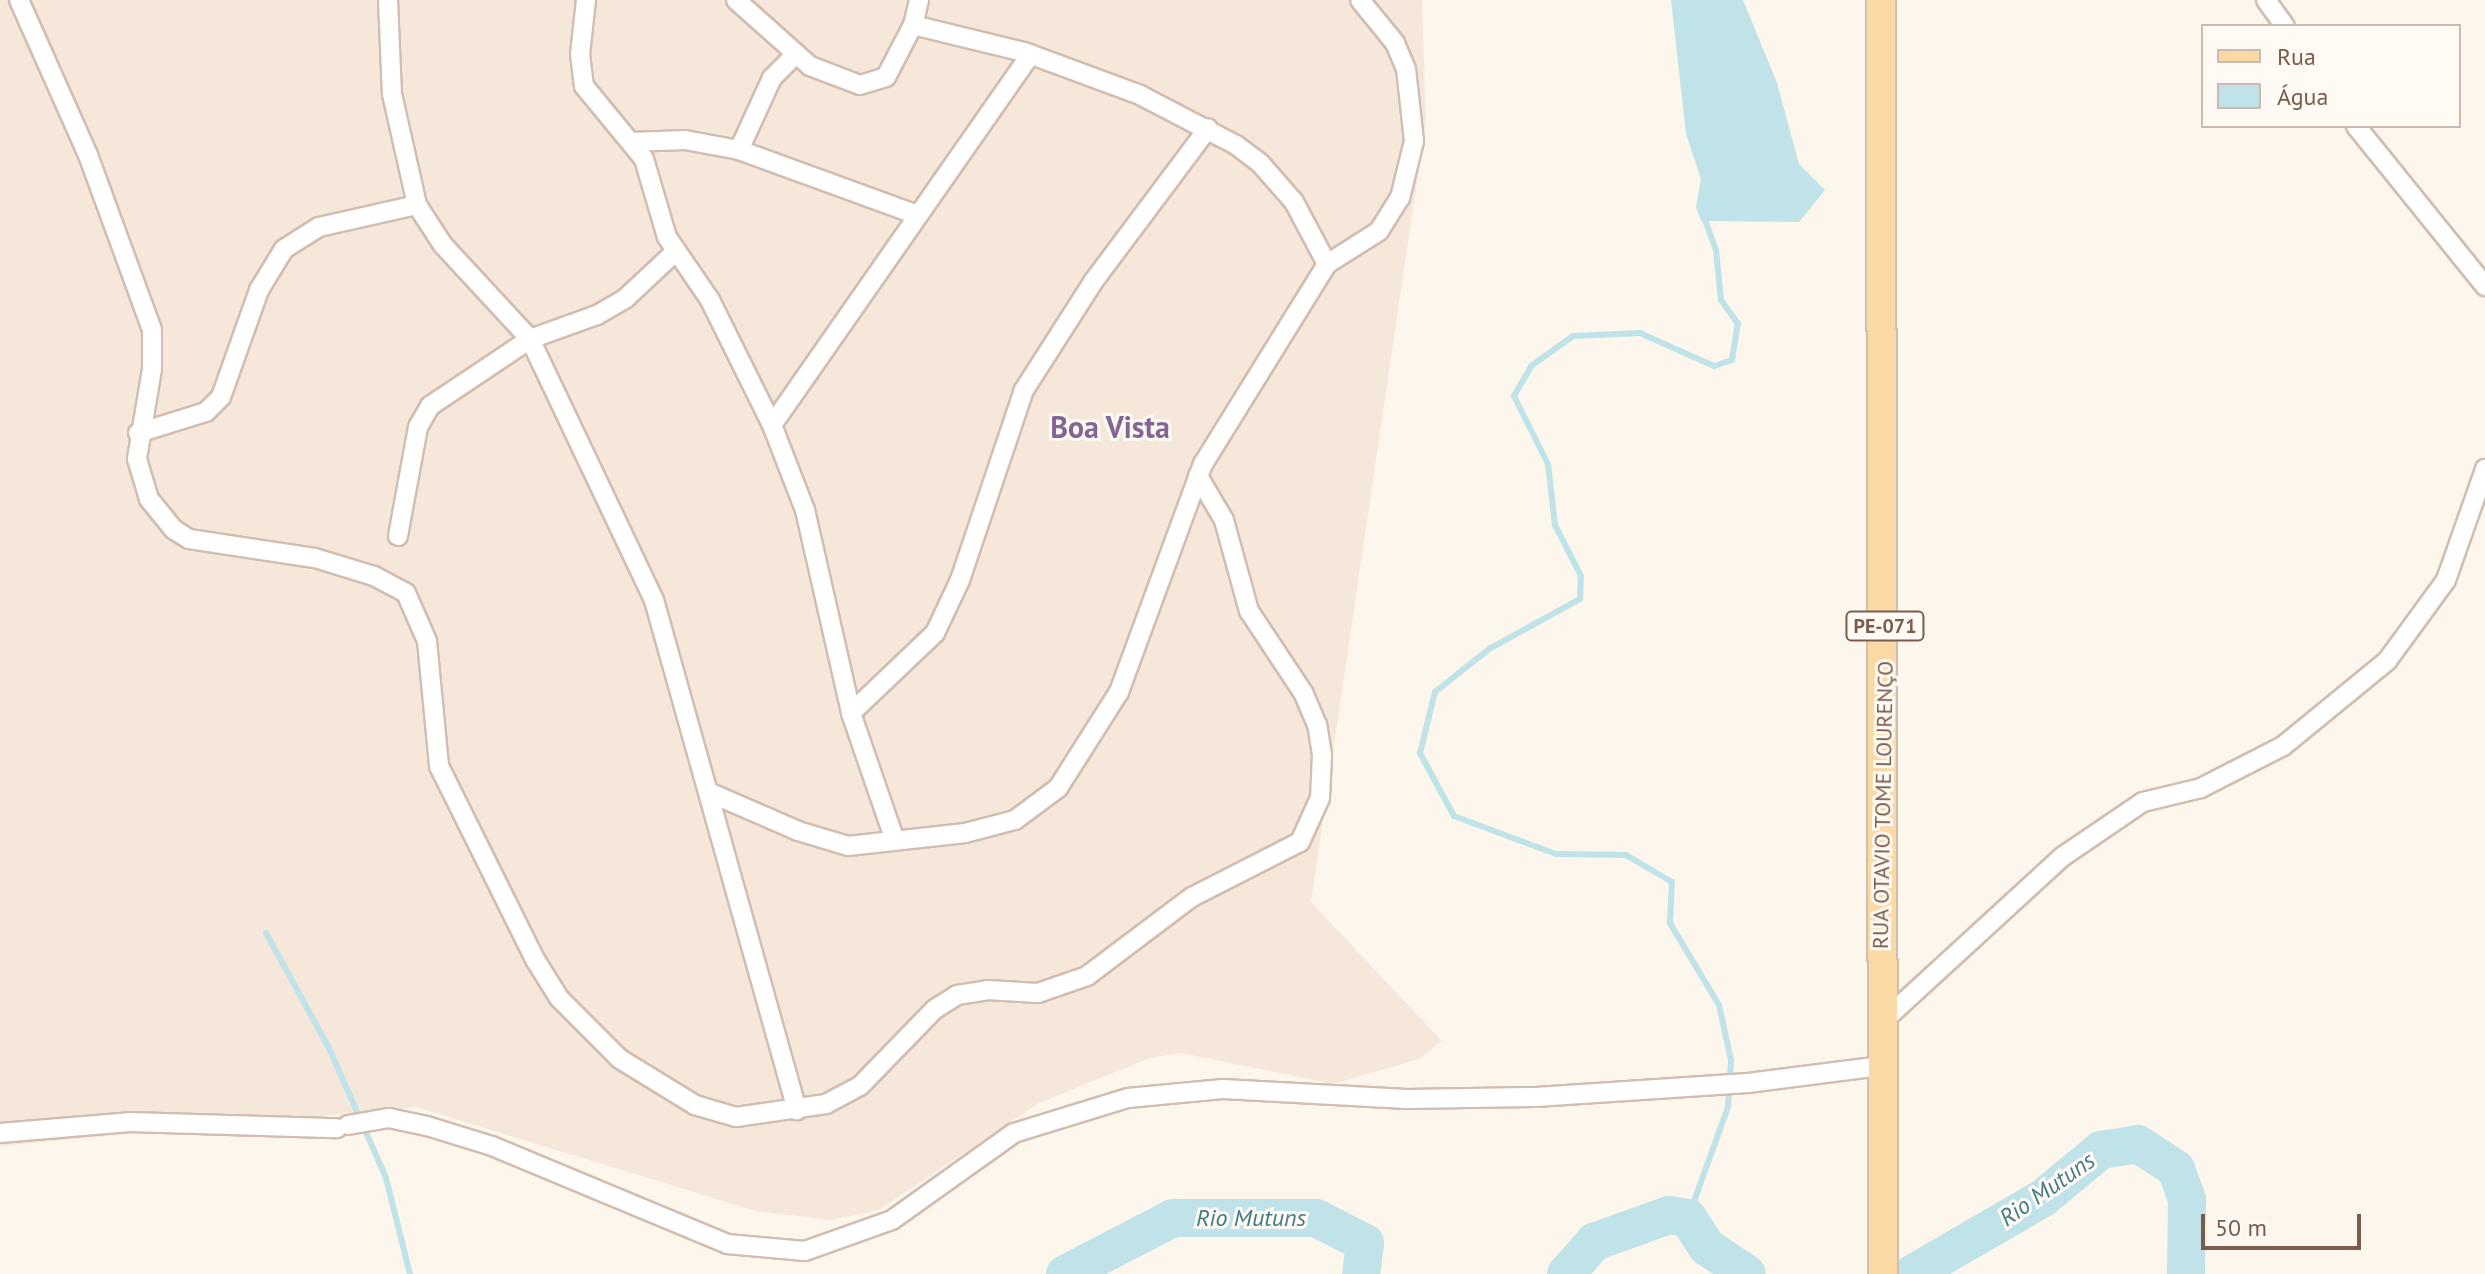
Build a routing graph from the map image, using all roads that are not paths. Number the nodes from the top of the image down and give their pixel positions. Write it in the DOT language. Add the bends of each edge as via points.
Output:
graph roads {
  1 [pos="19,0"];
  2 [pos="388,0"];
  3 [pos="586,0"];
  4 [pos="736,0"];
  5 [pos="919,0"];
  6 [pos="1360,0"];
  7 [pos="1881,0"];
  8 [pos="2266,0"];
  9 [pos="2284,24"];
  10 [pos="913,25"];
  11 [pos="796,54"];
  12 [pos="1031,54"];
  13 [pos="1208,128"];
  14 [pos="2358,128"];
  15 [pos="632,142"];
  16 [pos="739,150"];
  17 [pos="417,205"];
  18 [pos="918,215"];
  19 [pos="675,252"];
  20 [pos="1327,264"];
  21 [pos="2485,286"];
  22 [pos="530,339"];
  23 [pos="772,425"];
  24 [pos="138,433"];
  25 [pos="2485,469"];
  26 [pos="1198,476"];
  27 [pos="398,536"];
  28 [pos="851,713"];
  29 [pos="713,794"];
  30 [pos="895,841"];
  31 [pos="1881,1023"];
  32 [pos="1880,1066"];
  33 [pos="797,1110"];
  34 [pos="0,1133"];
  35 [pos="1883,1274"];
  1 -- 24 [label="street" via="88,155 148,315 152,369"];
  2 -- 17 [label="street" via="392,94"];
  3 -- 15 [label="street" via="580,54 584,86"];
  4 -- 11 [label="street"];
  5 -- 10 [label="street"];
  6 -- 20 [label="street" via="1395,43 1406,69 1414,141 1390,216 1379,231"];
  7 -- 31 [label="main road, RUA OTAVIO TOME LOURENÇO / PE-071" via="1886,551"];
  8 -- 9 [label="street"];
  10 -- 11 [label="street" via="893,69 867,85 837,79"];
  10 -- 12 [label="street"];
  11 -- 16 [label="street" via="772,78"];
  12 -- 13 [label="street" via="1140,95"];
  12 -- 18 [label="street"];
  13 -- 20 [label="street" via="1277,180"];
  13 -- 28 [label="street" via="1093,282 1024,390 960,580 935,633"];
  14 -- 21 [label="street"];
  15 -- 16 [label="street" via="685,140"];
  15 -- 19 [label="street" via="654,185"];
  16 -- 18 [label="street"];
  17 -- 22 [label="street" via="443,245"];
  17 -- 24 [label="street" via="319,227 284,249 259,290 221,397 206,412"];
  18 -- 23 [label="street"];
  19 -- 22 [label="street" via="613,306"];
  19 -- 23 [label="street" via="710,300"];
  20 -- 26 [label="street"];
  22 -- 27 [label="street" via="457,383 424,414"];
  22 -- 29 [label="street" via="654,600"];
  23 -- 28 [label="street" via="815,543"];
  24 -- 33 [label="street" via="138,477 173,529 211,545 315,558 374,576 394,583 415,604 430,662 439,766 536,961 587,1030 641,1073 718,1114"];
  25 -- 31 [label="street" via="2446,580 2387,661 2283,746 2201,788 2143,802 2062,857"];
  26 -- 30 [label="street" via="1119,692 1058,788 1015,820 965,833"];
  26 -- 33 [label="street" via="1224,520 1249,611 1304,694 1317,725 1320,798 1307,832 1288,850 1192,897 1087,976 1038,993 957,995 935,1009 860,1086 826,1104"];
  28 -- 30 [label="street"];
  29 -- 30 [label="street" via="828,843"];
  29 -- 33 [label="street"];
  31 -- 32 [label="main road, RUA OTAVIO TOME LOURENÇO / PE-071"];
  32 -- 34 [label="street" via="1744,1083 1536,1097 1407,1099 1223,1089 1128,1098 1014,1133 892,1220 805,1251 727,1244 492,1146 402,1120 372,1119 343,1126 130,1122"];
  32 -- 35 [label="main road, RUA OTAVIO TOME LOURENÇO / PE-071"];
}
